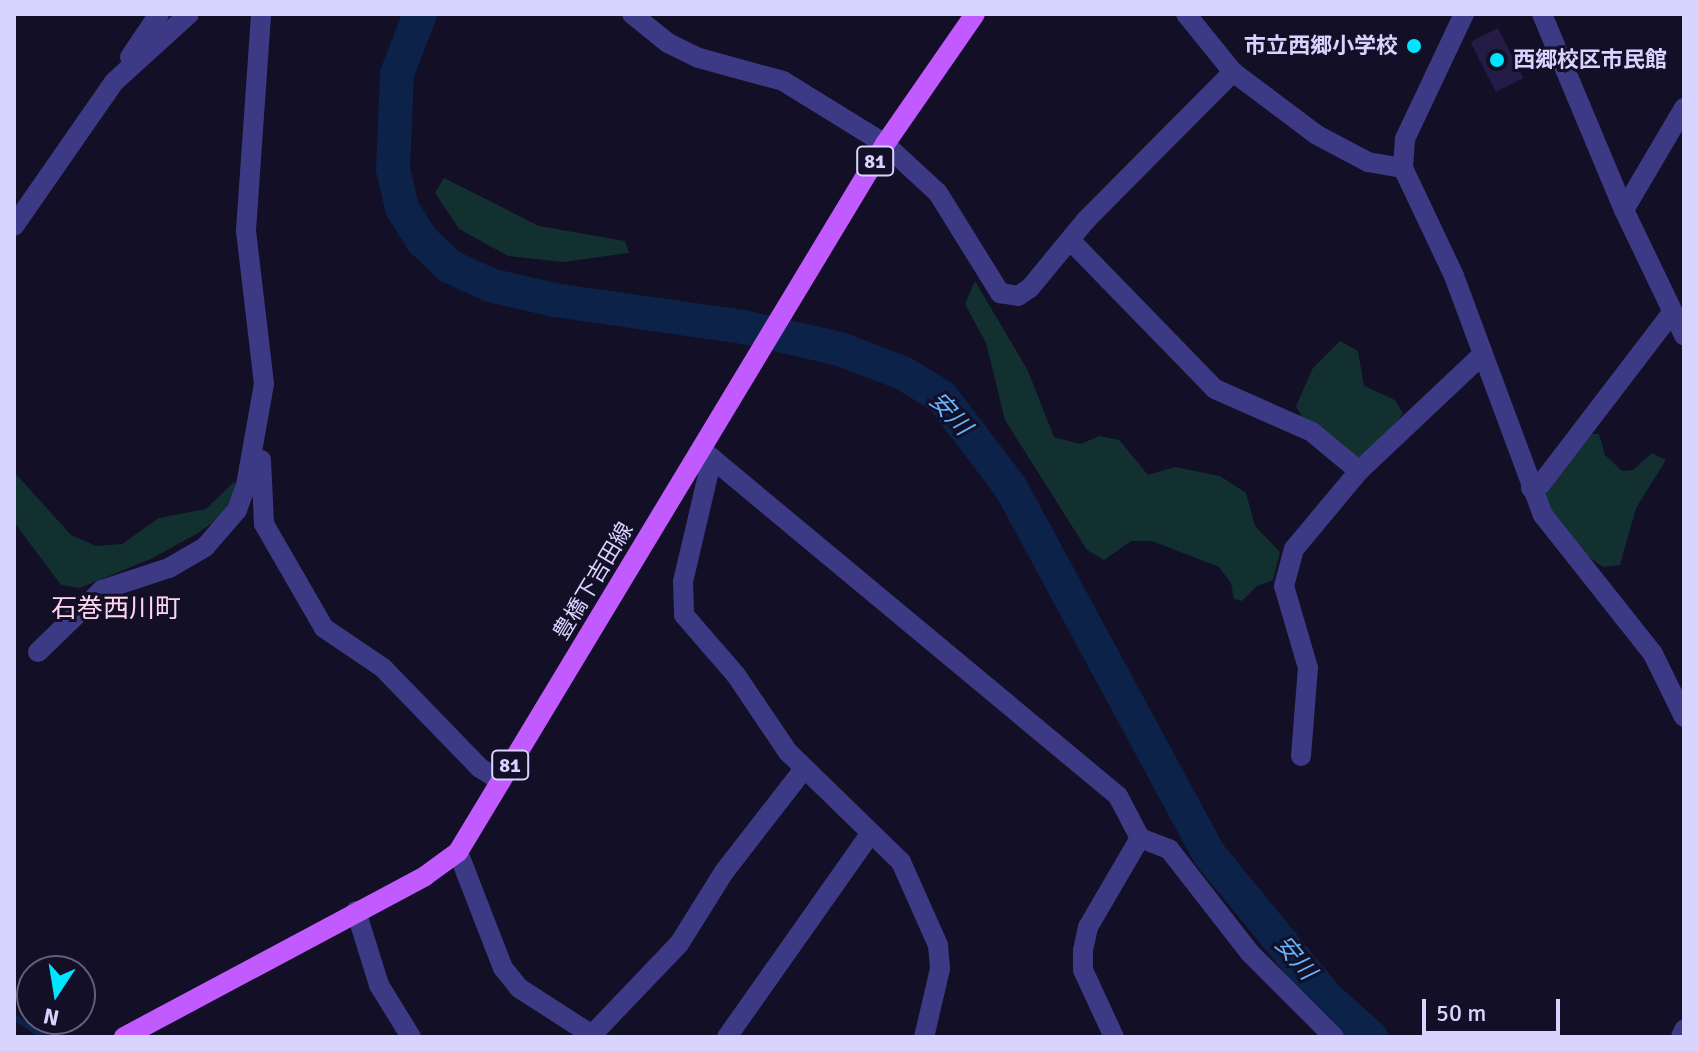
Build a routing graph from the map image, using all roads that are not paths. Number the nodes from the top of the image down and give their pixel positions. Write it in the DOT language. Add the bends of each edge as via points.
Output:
graph roads {
  1 [pos="159,14"];
  2 [pos="189,14"];
  3 [pos="261,14"];
  4 [pos="632,14"];
  5 [pos="975,14"];
  6 [pos="1186,14"];
  7 [pos="1464,14"];
  8 [pos="1542,14"];
  9 [pos="124,72"];
  10 [pos="1233,72"];
  11 [pos="1684,108"];
  12 [pos="885,144"];
  13 [pos="1403,168"];
  14 [pos="1624,210"];
  15 [pos="14,226"];
  16 [pos="1070,240"];
  17 [pos="1671,314"];
  18 [pos="1684,335"];
  19 [pos="1482,355"];
  20 [pos="255,441"];
  21 [pos="707,454"];
  22 [pos="1359,471"];
  23 [pos="1531,488"];
  24 [pos="38,652"];
  25 [pos="1684,717"];
  26 [pos="1301,756"];
  27 [pos="803,770"];
  28 [pos="501,781"];
  29 [pos="870,834"];
  30 [pos="1140,838"];
  31 [pos="458,852"];
  32 [pos="356,911"];
  33 [pos="1684,1030"];
  34 [pos="592,1036"];
  35 [pos="124,1037"];
  36 [pos="411,1037"];
  37 [pos="727,1037"];
  38 [pos="924,1037"];
  39 [pos="1114,1037"];
  40 [pos="1334,1037"];
  41 [pos="1681,1037"];
  1 -- 9 [label="street"];
  2 -- 9 [label="street"];
  3 -- 20 [label="street" via="246,195 264,359"];
  4 -- 12 [label="street" via="668,43 699,58 783,81"];
  5 -- 12 [label="main road, 豊橋下吉田線 / 81"];
  6 -- 10 [label="street"];
  7 -- 13 [label="street" via="1405,139"];
  8 -- 14 [label="street"];
  9 -- 15 [label="street"];
  10 -- 13 [label="street" via="1317,135 1368,162"];
  10 -- 16 [label="street"];
  11 -- 14 [label="street"];
  12 -- 16 [label="street" via="938,193 1000,293 1018,296 1030,288"];
  12 -- 21 [label="main road, 豊橋下吉田線 / 81" via="759,351"];
  13 -- 19 [label="street" via="1454,276"];
  14 -- 17 [label="street"];
  16 -- 22 [label="street" via="1215,389 1312,432"];
  17 -- 18 [label="street"];
  17 -- 23 [label="street" via="1541,484"];
  19 -- 22 [label="street"];
  19 -- 23 [label="street" via="1500,391"];
  20 -- 24 [label="street" via="237,510 215,537 169,568 102,590"];
  20 -- 28 [label="street" via="261,450 264,524 324,628 383,668 480,768"];
  21 -- 27 [label="street" via="683,582 684,615 736,675"];
  21 -- 28 [label="main road, 豊橋下吉田線 / 81"];
  21 -- 30 [label="street" via="1093,771 1118,796"];
  22 -- 26 [label="street" via="1294,549 1287,571 1290,618 1308,668"];
  23 -- 25 [label="street" via="1562,541 1653,654"];
  27 -- 29 [label="street"];
  27 -- 34 [label="street" via="724,872 679,944"];
  28 -- 31 [label="main road, 豊橋下吉田線 / 81"];
  29 -- 37 [label="street"];
  29 -- 38 [label="street" via="901,862 938,945 940,969"];
  30 -- 39 [label="street" via="1088,927 1083,950 1083,970"];
  30 -- 40 [label="street" via="1169,849 1250,953"];
  31 -- 32 [label="main road, 豊橋下吉田線 / 81"];
  31 -- 34 [label="street" via="503,968 519,988"];
  32 -- 35 [label="main road, 豊橋下吉田線 / 81"];
  32 -- 36 [label="street" via="379,985"];
  33 -- 41 [label="street"];
}
